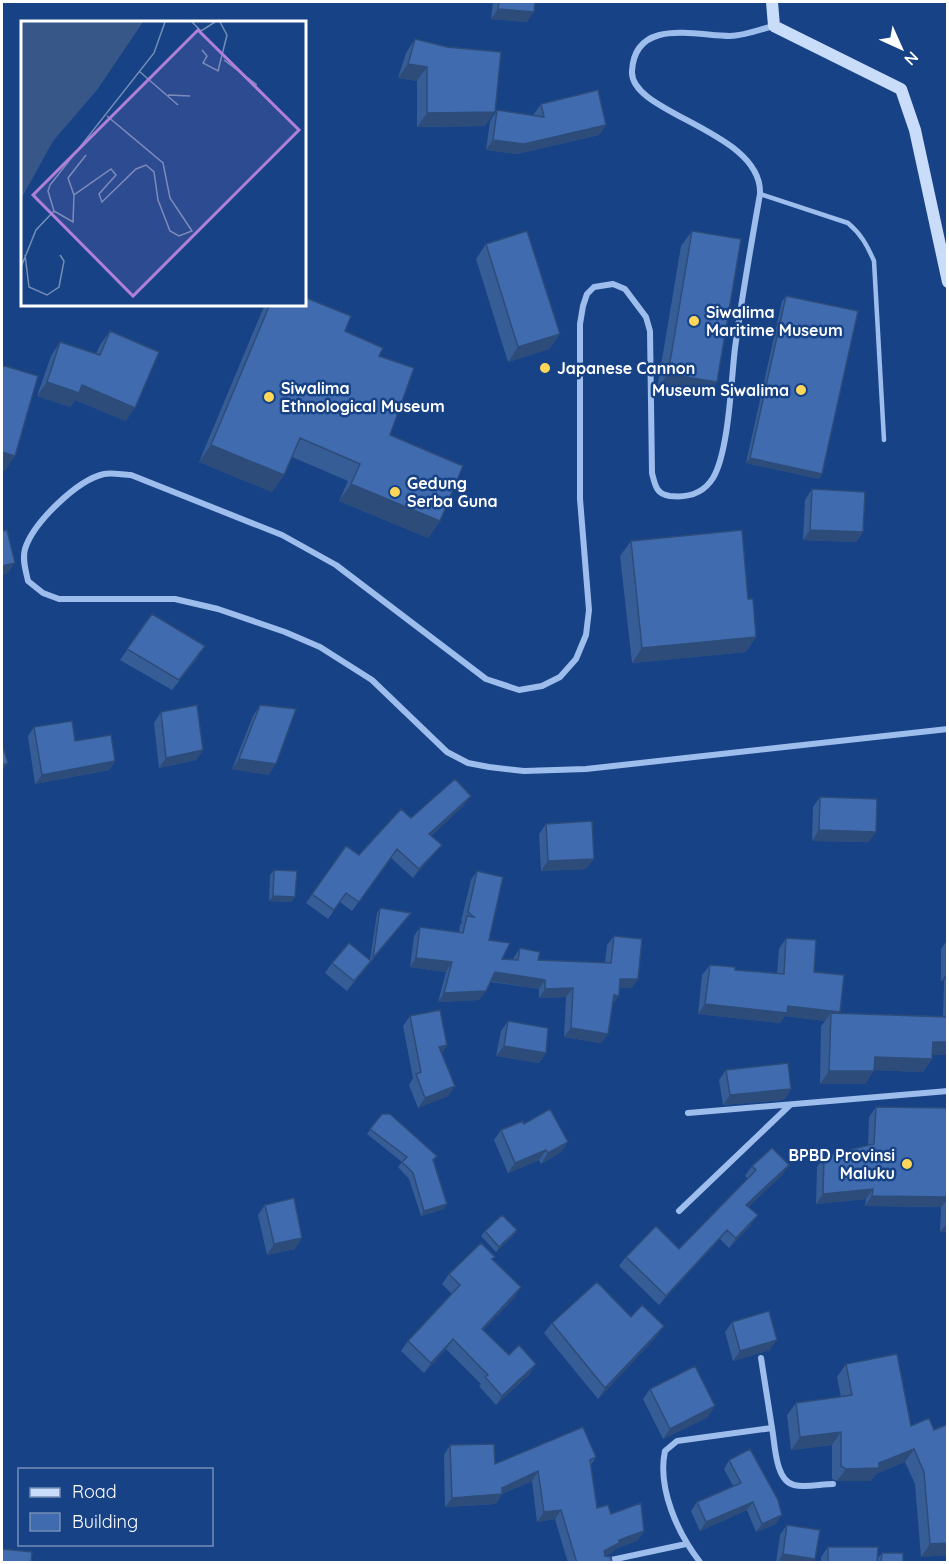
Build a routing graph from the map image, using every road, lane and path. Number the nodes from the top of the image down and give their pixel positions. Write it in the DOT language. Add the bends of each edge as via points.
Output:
graph roads {
  1 [pos="772,2"];
  2 [pos="774,26"];
  3 [pos="760,194"];
  4 [pos="948,282"];
  5 [pos="884,440"];
  6 [pos="948,729"];
  7 [pos="948,1091"];
  8 [pos="790,1104"];
  9 [pos="688,1113"];
  10 [pos="680,1211"];
  11 [pos="761,1358"];
  12 [pos="772,1428"];
  13 [pos="833,1484"];
  14 [pos="686,1544"];
  15 [pos="602,1563"];
  16 [pos="700,1563"];
  1 -- 2 [label="main road"];
  2 -- 3 [label="street" via="731,36 668,33 652,38 640,47 632,71 633,82 647,98 738,152 756,173"];
  2 -- 4 [label="main road" via="901,89 915,130"];
  3 -- 5 [label="lane" via="848,224 867,245 874,261"];
  3 -- 6 [label="street" via="741,300 719,467 704,490 678,497 664,495 655,486 650,331 646,316 625,288 604,284 587,294 580,324 580,499 589,610 586,635 576,659 551,682 519,690 486,679 336,565 282,535 131,475 105,474 68,494 35,529 25,550 28,581 59,599 175,599 285,632 320,647 372,680 447,752 468,763 489,767 586,770"];
  7 -- 8 [label="street"];
  8 -- 9 [label="street"];
  8 -- 10 [label="street"];
  11 -- 12 [label="street"];
  12 -- 13 [label="street" via="786,1481 794,1485"];
  12 -- 14 [label="street" via="677,1441 664,1451 664,1482"];
  14 -- 15 [label="street"];
  14 -- 16 [label="street"];
}
